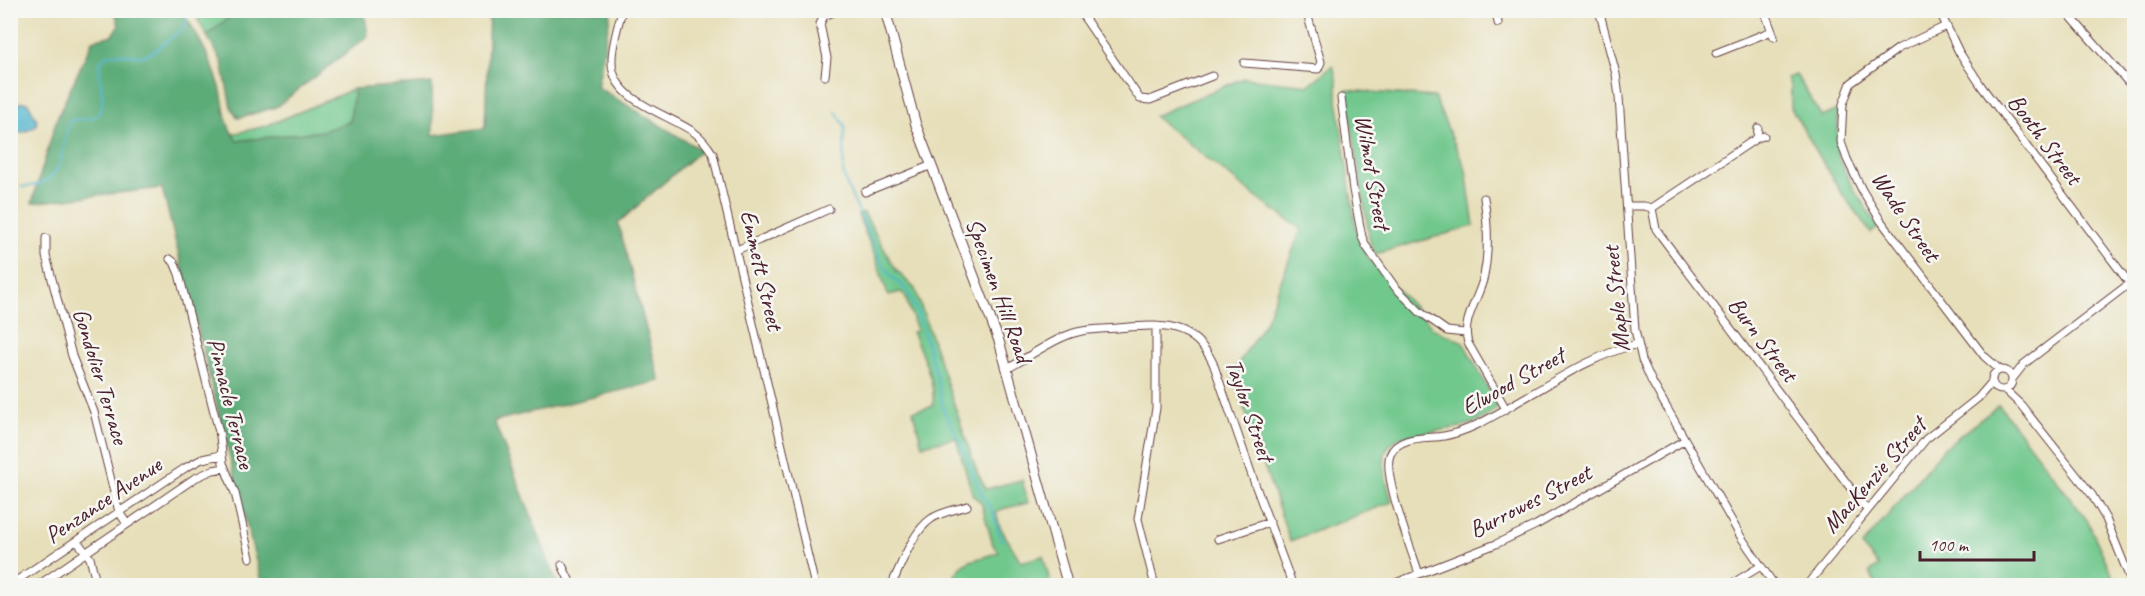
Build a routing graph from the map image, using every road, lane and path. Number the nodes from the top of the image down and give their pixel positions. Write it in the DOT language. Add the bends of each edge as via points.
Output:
graph roads {
  1 [pos="622,10"];
  2 [pos="838,10"];
  3 [pos="885,10"];
  4 [pos="1079,10"];
  5 [pos="1306,10"];
  6 [pos="1496,10"];
  7 [pos="1599,10"];
  8 [pos="1764,10"];
  9 [pos="2065,10"];
  10 [pos="1943,12"];
  11 [pos="1498,23"];
  12 [pos="1946,26"];
  13 [pos="1716,53"];
  14 [pos="1244,63"];
  15 [pos="825,76"];
  16 [pos="1212,76"];
  17 [pos="2134,89"];
  18 [pos="1341,98"];
  19 [pos="1758,129"];
  20 [pos="932,165"];
  21 [pos="866,192"];
  22 [pos="1484,198"];
  23 [pos="1627,206"];
  24 [pos="1652,208"];
  25 [pos="829,209"];
  26 [pos="46,238"];
  27 [pos="737,250"];
  28 [pos="170,259"];
  29 [pos="2132,282"];
  30 [pos="1156,326"];
  31 [pos="1465,333"];
  32 [pos="1637,344"];
  33 [pos="1984,356"];
  34 [pos="2024,364"];
  35 [pos="1007,369"];
  36 [pos="2003,370"];
  37 [pos="1993,379"];
  38 [pos="2012,381"];
  39 [pos="1997,389"];
  40 [pos="2005,390"];
  41 [pos="1978,398"];
  42 [pos="2021,405"];
  43 [pos="1506,409"];
  44 [pos="1685,440"];
  45 [pos="221,455"];
  46 [pos="225,468"];
  47 [pos="967,506"];
  48 [pos="1868,510"];
  49 [pos="119,512"];
  50 [pos="1269,522"];
  51 [pos="127,524"];
  52 [pos="1218,539"];
  53 [pos="77,541"];
  54 [pos="86,552"];
  55 [pos="250,558"];
  56 [pos="562,565"];
  57 [pos="1761,566"];
  58 [pos="2131,572"];
  59 [pos="1419,574"];
  60 [pos="10,585"];
  61 [pos="37,585"];
  62 [pos="97,585"];
  63 [pos="572,585"];
  64 [pos="815,585"];
  65 [pos="891,585"];
  66 [pos="1068,585"];
  67 [pos="1155,585"];
  68 [pos="1293,585"];
  69 [pos="1388,585"];
  70 [pos="1728,585"];
  71 [pos="1775,585"];
  72 [pos="1806,585"];
  73 [pos="2133,585"];
  1 -- 27 [label="street, Emmett Street" via="611,62 613,75 628,95 694,132 706,143 718,168"];
  2 -- 15 [label="street" via="824,16 820,24 827,58"];
  3 -- 20 [label="main road, Specimen Hill Road" via="913,114"];
  4 -- 16 [label="street" via="1137,97 1144,101"];
  5 -- 14 [label="street" via="1320,68"];
  6 -- 11 [label="street"];
  7 -- 23 [label="street, Maple Street" via="1617,84"];
  8 -- 13 [label="street" via="1773,34"];
  9 -- 17 [label="street"];
  10 -- 12 [label="street, Booth Street"];
  12 -- 29 [label="street, Booth Street" via="1982,87"];
  12 -- 33 [label="street, Wade Street" via="1899,48 1856,77 1843,104 1841,142 1881,220"];
  18 -- 31 [label="street, Wilmot Street" via="1353,190 1366,246 1395,287 1420,312 1447,331"];
  19 -- 24 [label="street" via="1761,137"];
  20 -- 21 [label="street"];
  20 -- 35 [label="main road, Specimen Hill Road" via="989,311"];
  22 -- 31 [label="street" via="1488,228 1485,269"];
  23 -- 24 [label="street"];
  23 -- 32 [label="street, Maple Street"];
  24 -- 48 [label="street, Burn Street" via="1661,236"];
  25 -- 27 [label="street"];
  26 -- 49 [label="street, Gondolier Terrace" via="45,256 72,356 94,412"];
  27 -- 64 [label="street, Emmett Street"];
  28 -- 45 [label="street, Pinnacle Terrace" via="179,274 220,436"];
  29 -- 34 [label="street"];
  30 -- 35 [label="street, Taylor Street" via="1075,333"];
  30 -- 50 [label="street, Taylor Street" via="1184,332 1210,357"];
  30 -- 67 [label="street" via="1156,408 1138,519"];
  31 -- 43 [label="street"];
  32 -- 43 [label="street, Elwood Street" via="1595,357"];
  32 -- 44 [label="street, Maple Street" via="1652,382"];
  33 -- 36 [label="street, Wade Street"];
  33 -- 37 [label="street, Wade Street"];
  34 -- 36 [label="street"];
  34 -- 38 [label="street"];
  35 -- 66 [label="main road, Specimen Hill Road"];
  36 -- 37 [label="street, MacKenzie Street"];
  36 -- 38 [label="street, Wade Street"];
  37 -- 39 [label="street, Wade Street"];
  37 -- 41 [label="street, MacKenzie Street"];
  38 -- 40 [label="street"];
  38 -- 42 [label="street"];
  39 -- 40 [label="street"];
  39 -- 41 [label="street, MacKenzie Street"];
  40 -- 42 [label="street"];
  41 -- 48 [label="street, MacKenzie Street" via="1926,439"];
  42 -- 58 [label="street" via="2092,495"];
  43 -- 59 [label="street, Elwood Street" via="1475,427 1401,443 1390,454 1391,482"];
  44 -- 57 [label="street, Maple Street"];
  44 -- 59 [label="street, Burrowes Street" via="1536,525"];
  45 -- 46 [label="street, Pinnacle Terrace"];
  45 -- 49 [label="street, Penzance Avenue" via="185,468"];
  46 -- 51 [label="street, Penzance Avenue" via="195,478"];
  46 -- 55 [label="street, Pinnacle Terrace"];
  47 -- 65 [label="street" via="936,516 925,524"];
  48 -- 72 [label="street, MacKenzie Street"];
  49 -- 51 [label="street, Gondolier Terrace"];
  49 -- 53 [label="street, Penzance Avenue"];
  50 -- 52 [label="street"];
  50 -- 68 [label="street, Taylor Street"];
  51 -- 54 [label="street, Penzance Avenue"];
  53 -- 54 [label="street"];
  53 -- 60 [label="street, Penzance Avenue"];
  54 -- 61 [label="street, Penzance Avenue"];
  54 -- 62 [label="street"];
  56 -- 63 [label="street"];
  57 -- 70 [label="street"];
  57 -- 71 [label="street, Maple Street"];
  58 -- 73 [label="street"];
  59 -- 69 [label="street, Burrowes Street"];
}
